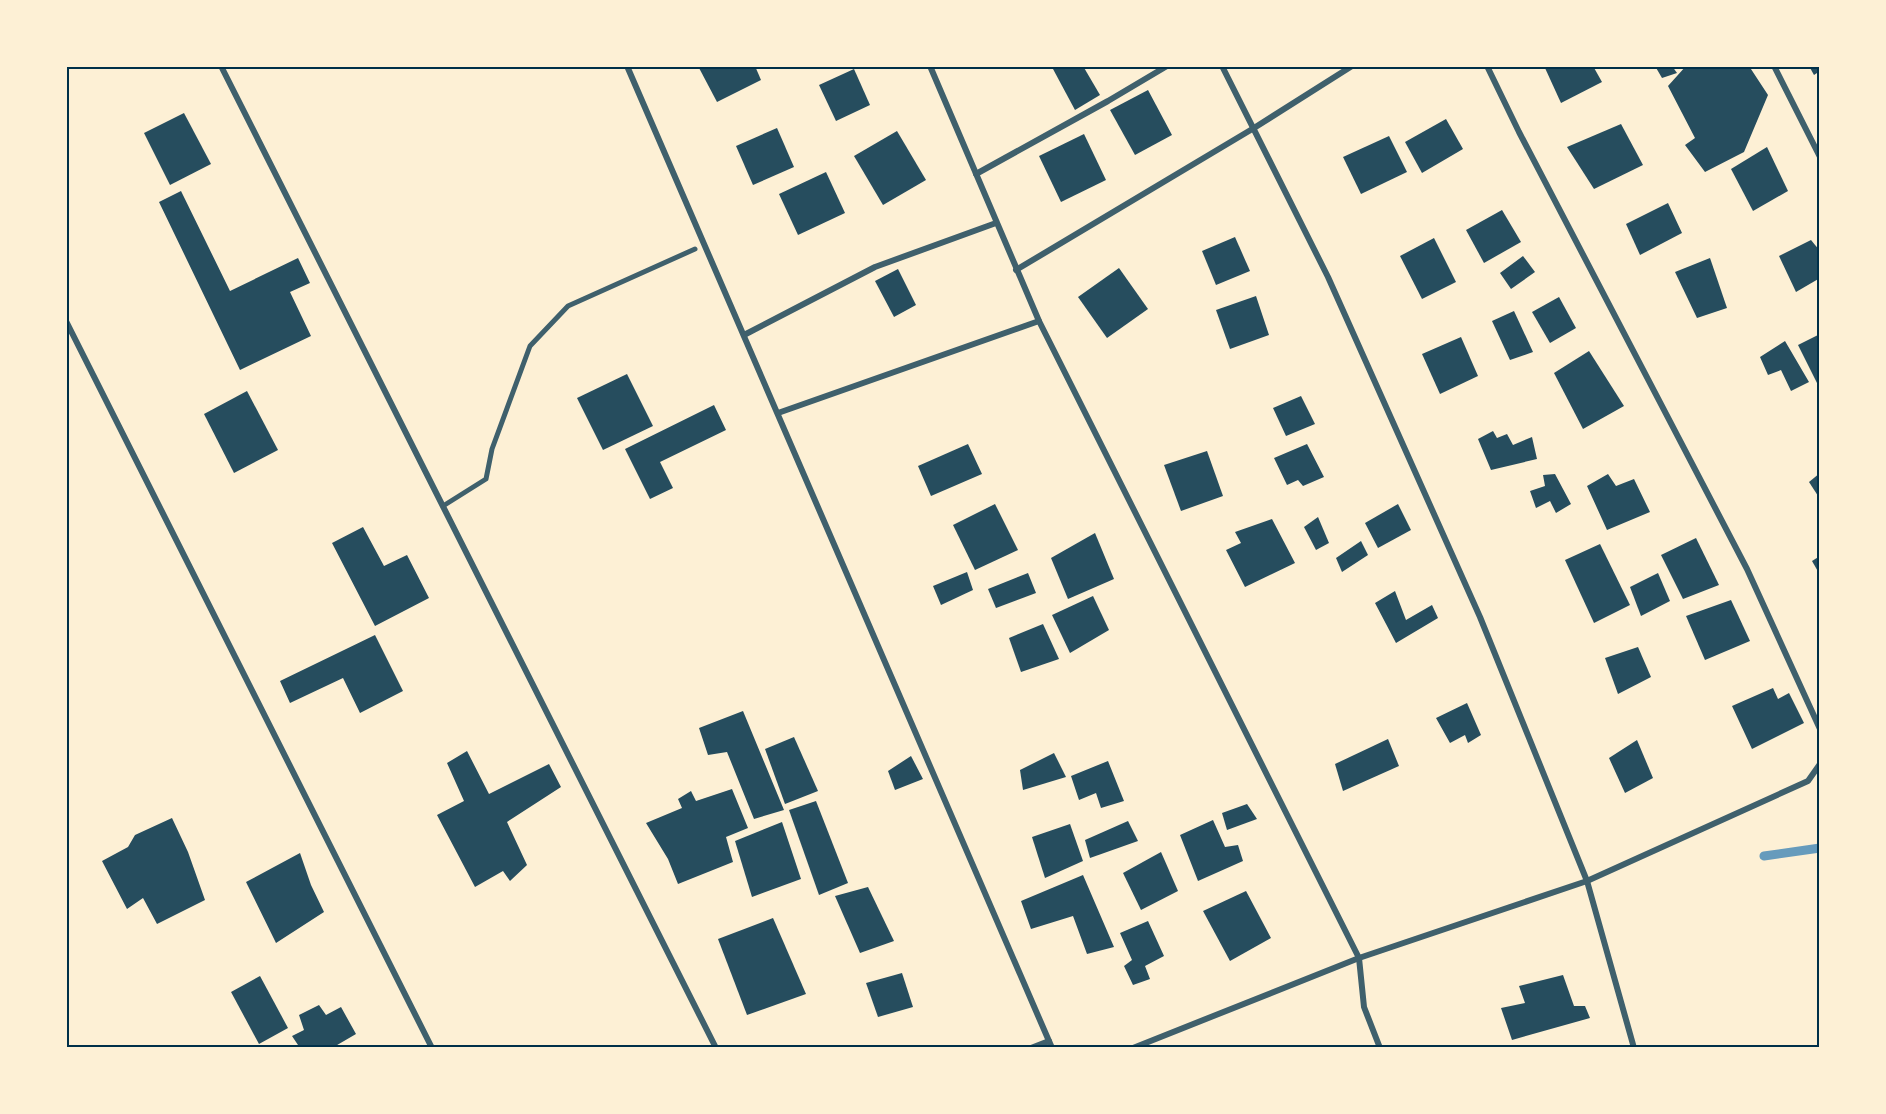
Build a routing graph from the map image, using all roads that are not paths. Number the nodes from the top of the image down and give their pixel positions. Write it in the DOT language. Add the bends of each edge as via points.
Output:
graph roads {
  1 [pos="221,66"];
  2 [pos="627,66"];
  3 [pos="930,66"];
  4 [pos="1167,66"];
  5 [pos="1222,66"];
  6 [pos="1352,66"];
  7 [pos="1487,66"];
  8 [pos="1774,66"];
  9 [pos="1254,128"];
  10 [pos="1820,157"];
  11 [pos="976,174"];
  12 [pos="996,223"];
  13 [pos="694,249"];
  14 [pos="1016,270"];
  15 [pos="66,321"];
  16 [pos="1039,321"];
  17 [pos="744,335"];
  18 [pos="777,413"];
  19 [pos="443,506"];
  20 [pos="1820,729"];
  21 [pos="1820,764"];
  22 [pos="1587,881"];
  23 [pos="1359,958"];
  24 [pos="1049,1041"];
  25 [pos="432,1048"];
  26 [pos="716,1048"];
  27 [pos="1031,1048"];
  28 [pos="1052,1048"];
  29 [pos="1133,1048"];
  30 [pos="1380,1048"];
  31 [pos="1634,1048"];
  1 -- 19 [label="street"];
  2 -- 17 [label="street"];
  3 -- 11 [label="street"];
  4 -- 11 [label="street"];
  5 -- 9 [label="street"];
  6 -- 9 [label="street"];
  7 -- 20 [label="street" via="1747,569"];
  8 -- 10 [label="street"];
  9 -- 14 [label="street"];
  9 -- 22 [label="street" via="1328,277 1480,617"];
  11 -- 12 [label="street"];
  12 -- 14 [label="street"];
  12 -- 17 [label="street" via="875,267"];
  13 -- 19 [label="street" via="568,306 530,346 492,449 486,479"];
  14 -- 16 [label="street"];
  15 -- 25 [label="street"];
  16 -- 18 [label="street"];
  16 -- 23 [label="street"];
  17 -- 18 [label="street"];
  18 -- 24 [label="street"];
  19 -- 26 [label="street"];
  21 -- 22 [label="street" via="1808,781"];
  22 -- 23 [label="street"];
  22 -- 31 [label="street"];
  23 -- 29 [label="street"];
  23 -- 30 [label="street" via="1364,1007"];
  24 -- 27 [label="street"];
  24 -- 28 [label="street"];
}
